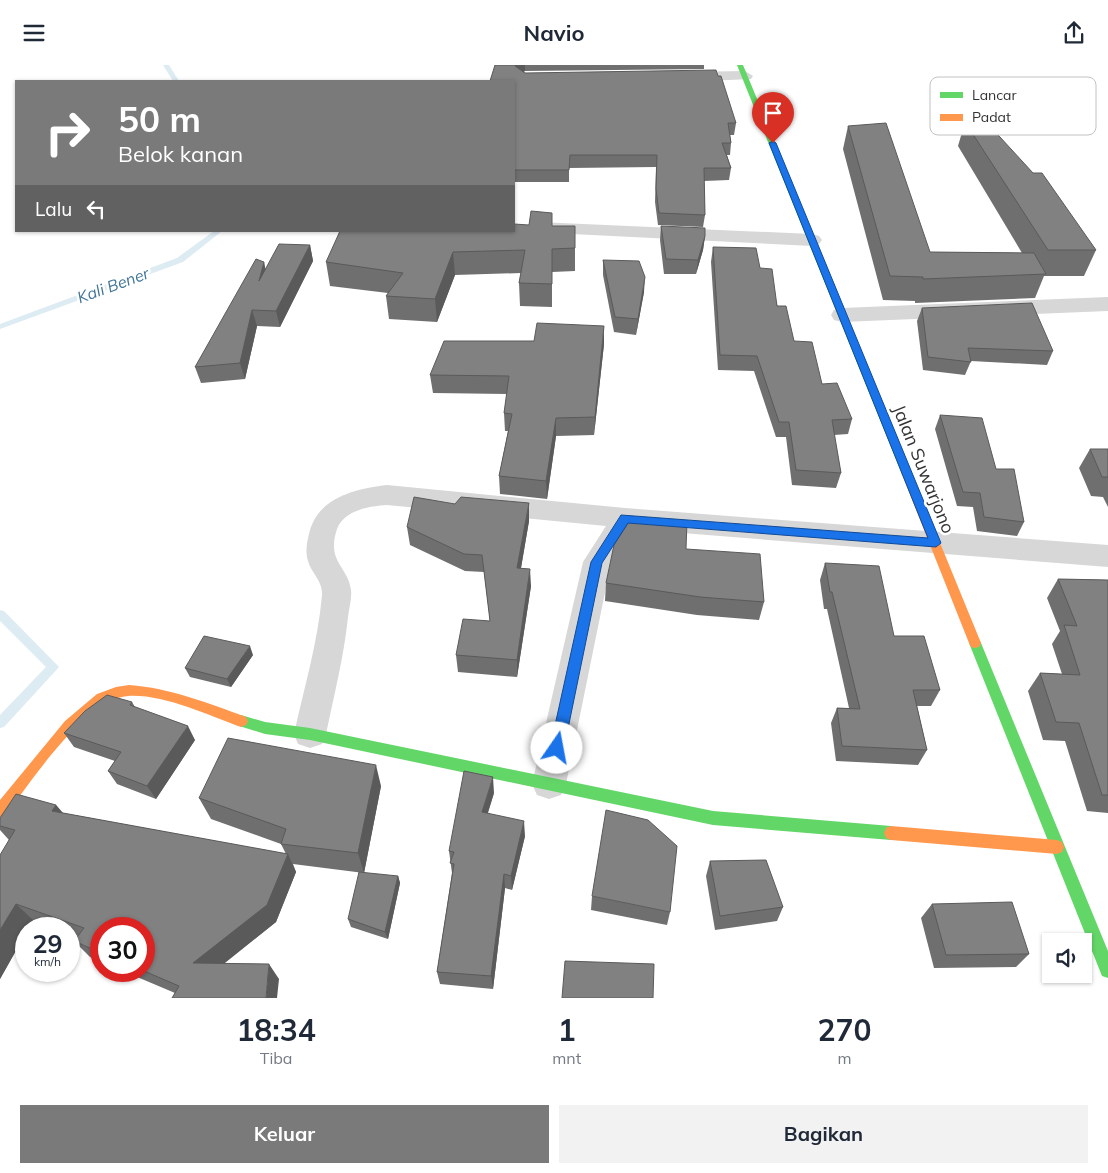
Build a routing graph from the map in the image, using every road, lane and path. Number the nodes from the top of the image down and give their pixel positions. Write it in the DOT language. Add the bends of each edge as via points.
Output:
graph roads {
  1 [pos="742,70"];
  2 [pos="668,77"];
  3 [pos="534,228"];
  4 [pos="812,240"];
  5 [pos="1108,304"];
  6 [pos="842,315"];
  7 [pos="625,518"];
  8 [pos="936,543"];
  9 [pos="1108,556"];
  10 [pos="310,734"];
  11 [pos="550,784"];
  12 [pos="0,811"];
  13 [pos="1057,847"];
  14 [pos="1108,970"];
  1 -- 2 [label="street"];
  1 -- 4 [label="street, Jalan Suwarjono"];
  3 -- 4 [label="street"];
  4 -- 6 [label="street, Jalan Suwarjono"];
  5 -- 6 [label="street"];
  6 -- 8 [label="street, Jalan Suwarjono"];
  7 -- 8 [label="street"];
  7 -- 10 [label="street" via="388,495 371,496 333,511 321,535 321,559 336,588 334,614"];
  7 -- 11 [label="street" via="597,562"];
  8 -- 9 [label="street"];
  8 -- 13 [label="street, Jalan Suwarjono"];
  10 -- 11 [label="street"];
  10 -- 12 [label="street" via="265,727 132,691 116,692 102,698 78,718"];
  11 -- 13 [label="street" via="713,818"];
  13 -- 14 [label="street, Jalan Suwarjono"];
}
